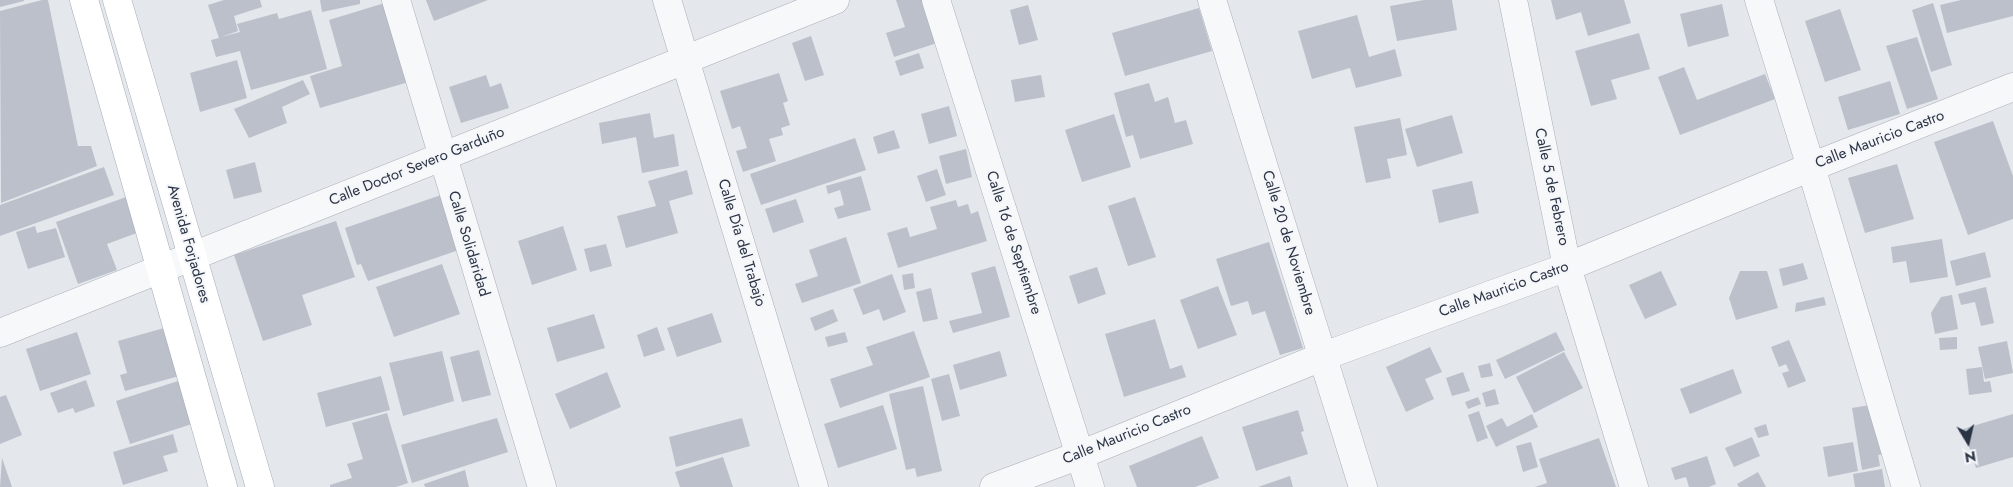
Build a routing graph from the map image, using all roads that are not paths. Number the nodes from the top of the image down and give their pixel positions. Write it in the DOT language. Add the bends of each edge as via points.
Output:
graph roads {
  1 [pos="84,0"];
  2 [pos="117,0"];
  3 [pos="396,0"];
  4 [pos="667,0"];
  5 [pos="835,0"];
  6 [pos="936,0"];
  7 [pos="1212,0"];
  8 [pos="1512,0"];
  9 [pos="1759,0"];
  10 [pos="686,59"];
  11 [pos="2013,88"];
  12 [pos="442,157"];
  13 [pos="1811,167"];
  14 [pos="192,257"];
  15 [pos="1567,267"];
  16 [pos="162,269"];
  17 [pos="0,334"];
  18 [pos="1324,356"];
  19 [pos="1080,455"];
  20 [pos="223,487"];
  21 [pos="260,487"];
  22 [pos="542,487"];
  23 [pos="814,487"];
  24 [pos="994,487"];
  25 [pos="1090,487"];
  26 [pos="1363,487"];
  27 [pos="1634,487"];
  28 [pos="1906,487"];
  1 -- 16 [label="main road"];
  2 -- 14 [label="main road, Avenida Forjadores"];
  3 -- 12 [label="street, Calle Solidaridad"];
  4 -- 10 [label="street, Calle Día del Trabajo"];
  5 -- 10 [label="street, Calle Doctor Severo Garduño"];
  6 -- 19 [label="street, Calle 16 de Septiembre"];
  7 -- 18 [label="street, Calle 20 de Noviembre"];
  8 -- 15 [label="street, Calle 5 de Febrero"];
  9 -- 13 [label="street"];
  10 -- 12 [label="street, Calle Doctor Severo Garduño"];
  10 -- 23 [label="street, Calle Día del Trabajo"];
  11 -- 13 [label="street, Calle Mauricio Castro"];
  12 -- 14 [label="street, Calle Doctor Severo Garduño"];
  12 -- 22 [label="street, Calle Solidaridad"];
  13 -- 15 [label="street, Calle Mauricio Castro"];
  13 -- 28 [label="street"];
  14 -- 16 [label="street, Calle Doctor Severo Garduño"];
  14 -- 21 [label="main road, Avenida Forjadores"];
  15 -- 18 [label="street, Calle Mauricio Castro"];
  15 -- 27 [label="street, Calle 5 de Febrero"];
  16 -- 17 [label="street, Calle Doctor Severo Garduño"];
  16 -- 20 [label="main road"];
  18 -- 19 [label="street, Calle Mauricio Castro"];
  18 -- 26 [label="street, Calle 20 de Noviembre"];
  19 -- 24 [label="street, Calle Mauricio Castro"];
  19 -- 25 [label="street, Calle 16 de Septiembre"];
}
